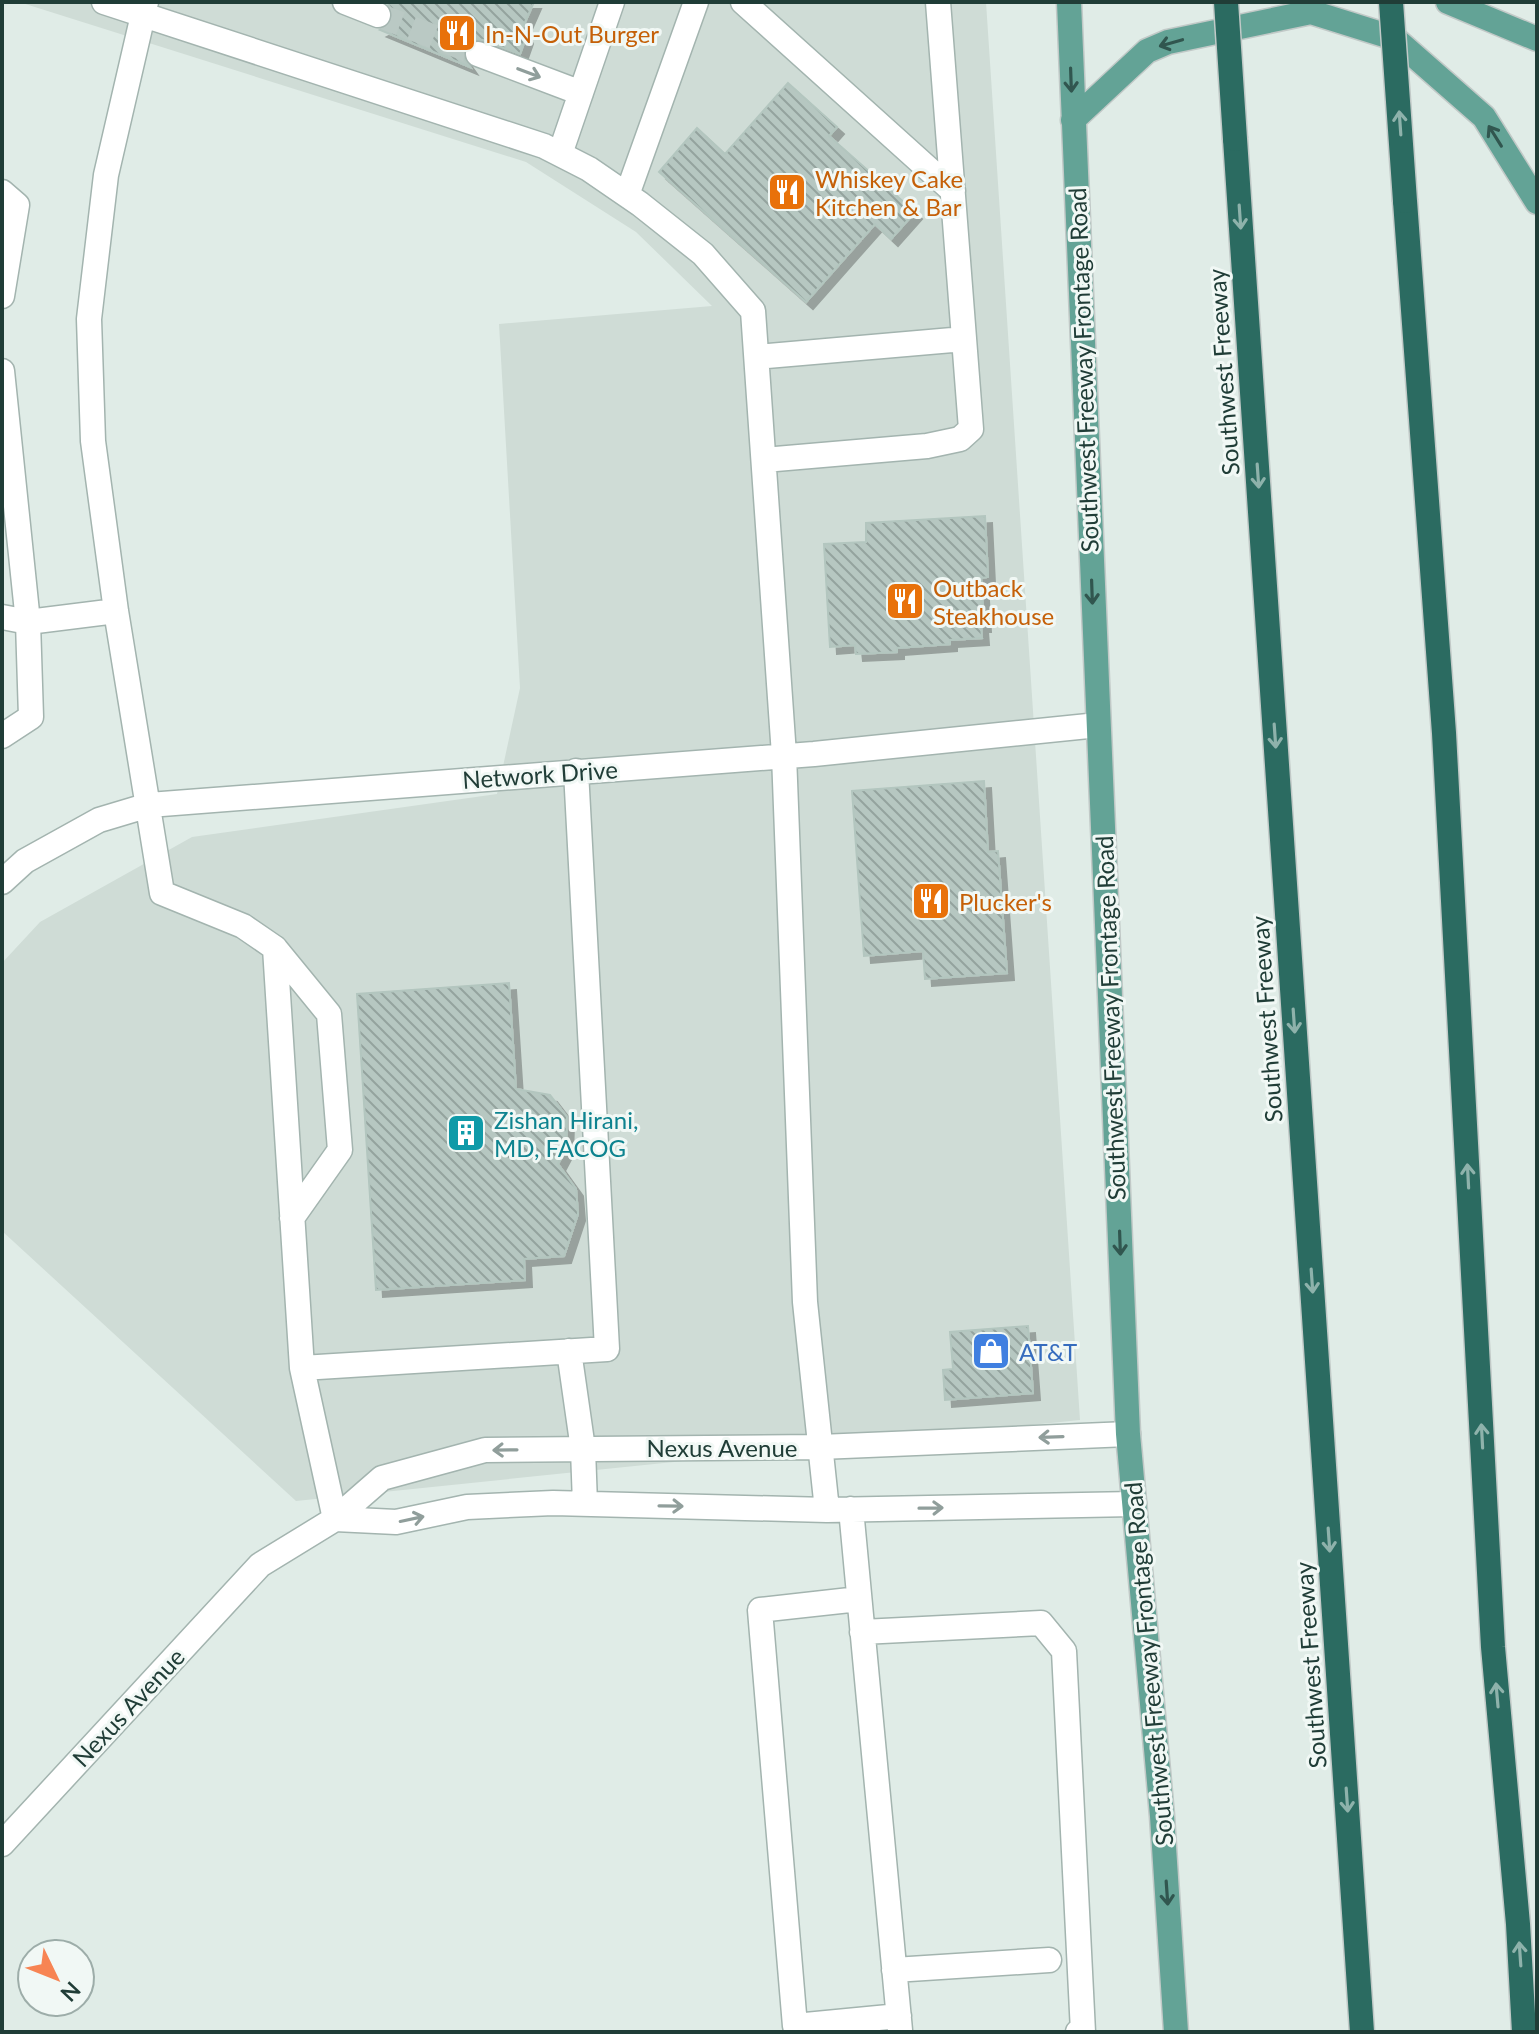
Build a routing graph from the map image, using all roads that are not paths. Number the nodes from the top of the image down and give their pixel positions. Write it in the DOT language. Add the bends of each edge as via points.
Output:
graph roads {
  1 [pos="104,2"];
  2 [pos="345,2"];
  3 [pos="612,2"];
  4 [pos="696,2"];
  5 [pos="743,2"];
  6 [pos="938,2"];
  7 [pos="1069,2"];
  8 [pos="1226,2"];
  9 [pos="1391,2"];
  10 [pos="1448,2"];
  11 [pos="144,8"];
  12 [pos="378,15"];
  13 [pos="1537,39"];
  14 [pos="478,54"];
  15 [pos="581,93"];
  16 [pos="1073,120"];
  17 [pos="560,154"];
  18 [pos="953,191"];
  19 [pos="2,192"];
  20 [pos="627,195"];
  21 [pos="1537,202"];
  22 [pos="2,296"];
  23 [pos="964,339"];
  24 [pos="757,357"];
  25 [pos="2,371"];
  26 [pos="764,460"];
  27 [pos="116,611"];
  28 [pos="2,617"];
  29 [pos="28,622"];
  30 [pos="1098,725"];
  31 [pos="2,736"];
  32 [pos="784,755"];
  33 [pos="576,771"];
  34 [pos="149,805"];
  35 [pos="2,882"];
  36 [pos="275,948"];
  37 [pos="292,1218"];
  38 [pos="569,1351"];
  39 [pos="302,1368"];
  40 [pos="1128,1434"];
  41 [pos="820,1447"];
  42 [pos="583,1449"];
  43 [pos="585,1504"];
  44 [pos="1134,1504"];
  45 [pos="839,1510"];
  46 [pos="335,1519"];
  47 [pos="859,1599"];
  48 [pos="862,1632"];
  49 [pos="2,1844"];
  50 [pos="1049,1960"];
  51 [pos="894,1970"];
  52 [pos="899,2024"];
  53 [pos="1078,2032"];
  54 [pos="1176,2032"];
  55 [pos="1362,2032"];
  56 [pos="1524,2032"];
  1 -- 11 [label="street"];
  2 -- 12 [label="street"];
  3 -- 15 [label="street"];
  4 -- 20 [label="street"];
  5 -- 18 [label="street"];
  6 -- 18 [label="street"];
  7 -- 16 [label="main road, Southwest Freeway Frontage Road, one-way"];
  8 -- 55 [label="highway, Southwest Freeway, one-way, bridge"];
  56 -- 9 [label="highway, one-way, bridge" via="1493,1647 1444,733"];
  10 -- 13 [label="main road"];
  11 -- 17 [label="street"];
  11 -- 27 [label="street" via="106,175 89,319 93,441"];
  14 -- 15 [label="street, one-way"];
  15 -- 17 [label="street"];
  21 -- 16 [label="main road, one-way" via="1484,117 1394,38 1311,12 1147,51"];
  16 -- 30 [label="main road, Southwest Freeway Frontage Road, one-way"];
  17 -- 20 [label="street"];
  18 -- 23 [label="street"];
  19 -- 22 [label="street" via="17,205"];
  20 -- 24 [label="street" via="703,254 753,311"];
  23 -- 24 [label="street"];
  23 -- 26 [label="street" via="971,429 960,439"];
  24 -- 26 [label="street"];
  25 -- 29 [label="street"];
  26 -- 32 [label="street"];
  27 -- 29 [label="street"];
  27 -- 34 [label="street"];
  28 -- 29 [label="street"];
  29 -- 31 [label="street" via="31,717"];
  30 -- 32 [label="street, Network Drive"];
  30 -- 40 [label="main road, Southwest Freeway Frontage Road, one-way"];
  32 -- 33 [label="street, Network Drive"];
  32 -- 41 [label="street" via="805,1302"];
  33 -- 34 [label="street, Network Drive"];
  33 -- 38 [label="street" via="607,1349"];
  34 -- 35 [label="street, Network Drive" via="99,820 25,861"];
  34 -- 36 [label="street" via="162,893 243,926"];
  36 -- 37 [label="street"];
  36 -- 37 [label="street" via="329,1014 340,1150"];
  37 -- 39 [label="street"];
  38 -- 39 [label="street"];
  38 -- 42 [label="street"];
  39 -- 46 [label="street"];
  40 -- 41 [label="street, Nexus Avenue, one-way"];
  40 -- 44 [label="main road, Southwest Freeway Frontage Road"];
  41 -- 42 [label="street, Nexus Avenue"];
  41 -- 45 [label="street"];
  42 -- 43 [label="street"];
  42 -- 46 [label="street, Nexus Avenue, one-way" via="485,1450 382,1478"];
  43 -- 45 [label="street, one-way"];
  46 -- 43 [label="street, one-way" via="396,1522 467,1507"];
  45 -- 44 [label="street, one-way"];
  44 -- 54 [label="main road, Southwest Freeway Frontage Road, one-way"];
  45 -- 47 [label="street"];
  46 -- 49 [label="street, Nexus Avenue" via="260,1565"];
  47 -- 48 [label="street"];
  47 -- 52 [label="street" via="760,1610 795,2026"];
  48 -- 51 [label="street"];
  48 -- 53 [label="street" via="1041,1623 1064,1651 1083,2032"];
  50 -- 51 [label="street"];
  51 -- 52 [label="street"];
}
